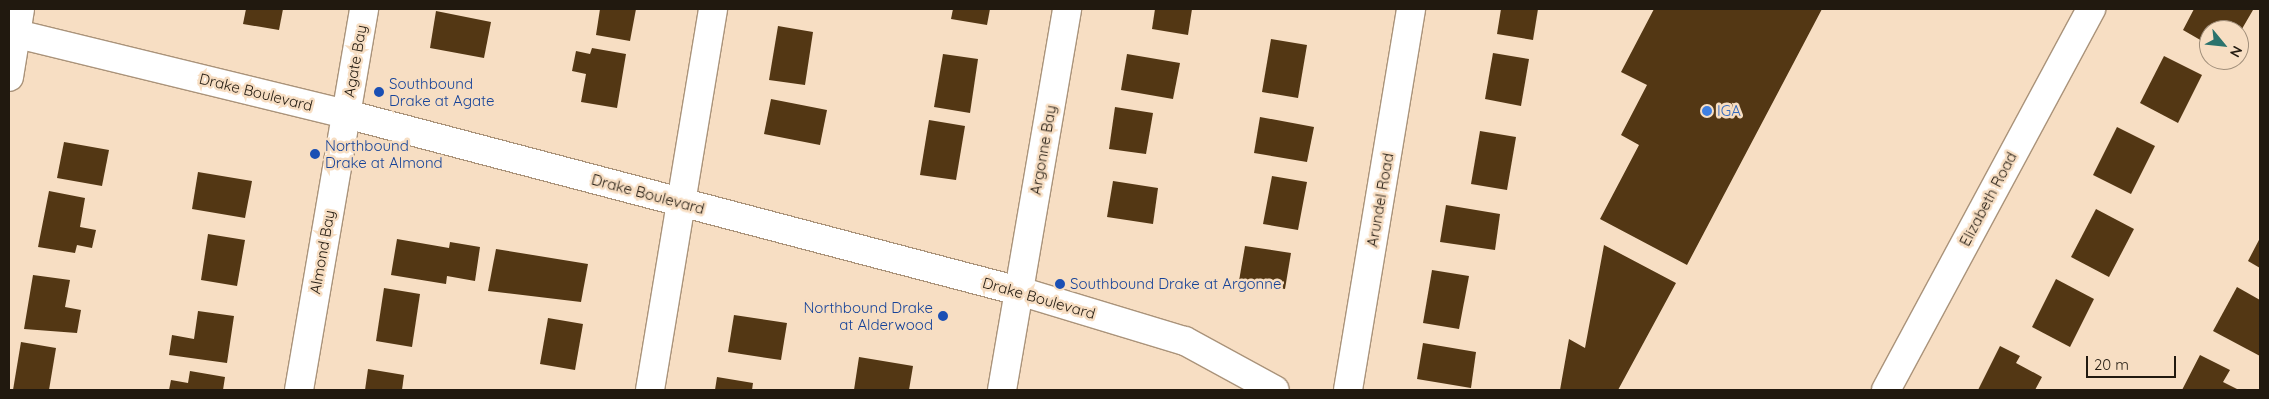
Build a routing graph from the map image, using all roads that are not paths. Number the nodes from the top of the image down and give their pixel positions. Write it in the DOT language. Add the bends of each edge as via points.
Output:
graph roads {
  1 [pos="364,9"];
  2 [pos="714,9"];
  3 [pos="1066,9"];
  4 [pos="1412,9"];
  5 [pos="2090,9"];
  6 [pos="15,25"];
  7 [pos="9,77"];
  8 [pos="346,114"];
  9 [pos="681,203"];
  10 [pos="1019,292"];
  11 [pos="299,390"];
  12 [pos="650,390"];
  13 [pos="1002,390"];
  14 [pos="1275,390"];
  15 [pos="1348,390"];
  16 [pos="1886,390"];
  1 -- 8 [label="street, Agate Bay"];
  2 -- 9 [label="street"];
  3 -- 10 [label="street, Argonne Bay"];
  4 -- 15 [label="street, Arundel Road"];
  5 -- 16 [label="street, Elizabeth Road"];
  6 -- 7 [label="street"];
  6 -- 8 [label="street, Drake Boulevard"];
  8 -- 9 [label="street, Drake Boulevard"];
  8 -- 11 [label="street, Almond Bay"];
  9 -- 10 [label="street, Drake Boulevard"];
  9 -- 12 [label="street"];
  10 -- 13 [label="street, Argonne Bay"];
  10 -- 14 [label="street, Drake Boulevard" via="1184,341"];
}
